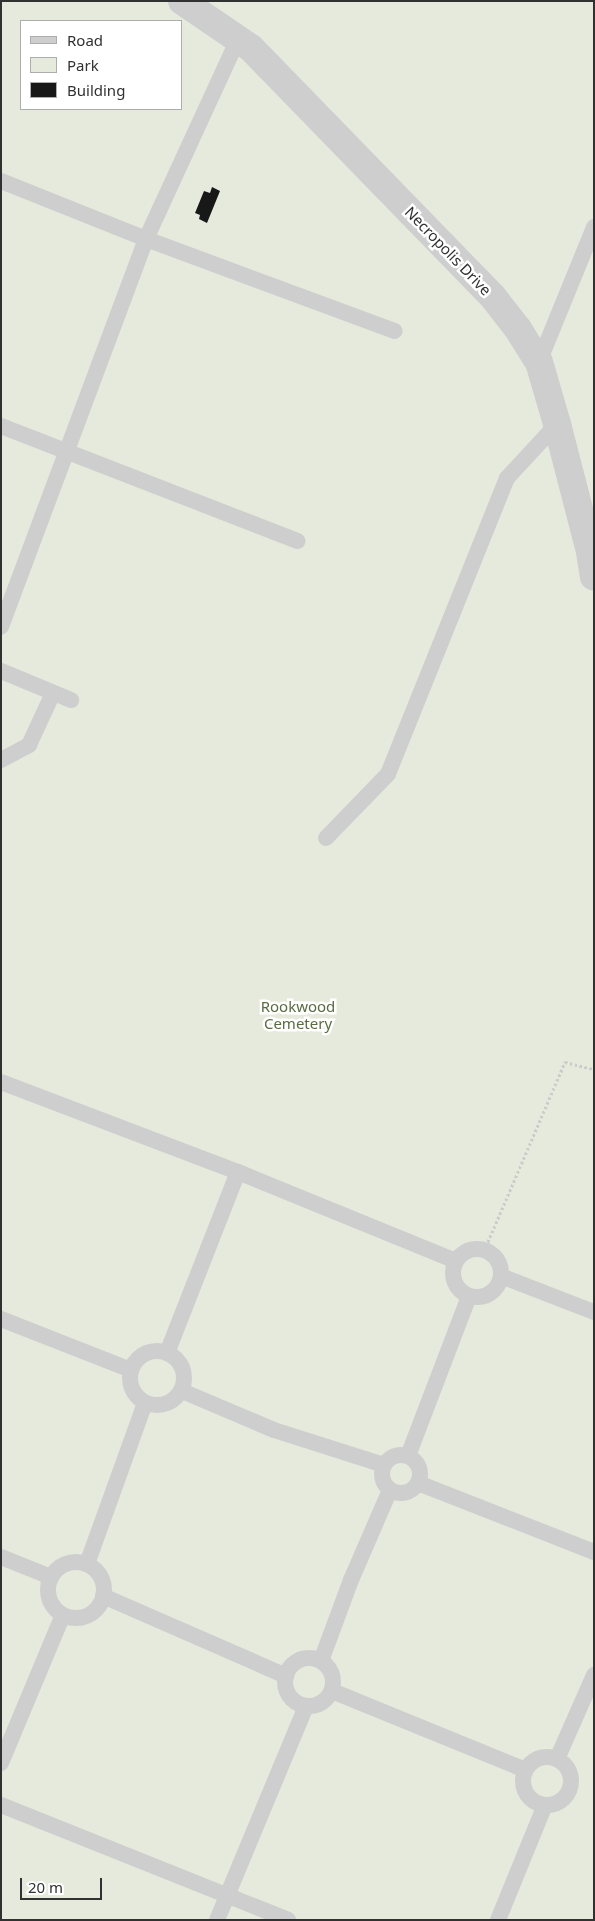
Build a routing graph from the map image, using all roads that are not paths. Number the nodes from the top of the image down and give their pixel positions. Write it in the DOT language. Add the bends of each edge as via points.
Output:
graph roads {
  1 [pos="182,1"];
  2 [pos="238,38"];
  3 [pos="1,180"];
  4 [pos="594,227"];
  5 [pos="146,239"];
  6 [pos="395,331"];
  7 [pos="538,362"];
  8 [pos="557,424"];
  9 [pos="1,426"];
  10 [pos="70,451"];
  11 [pos="586,510"];
  12 [pos="297,541"];
  13 [pos="594,577"];
  14 [pos="1,627"];
  15 [pos="1,671"];
  16 [pos="53,693"];
  17 [pos="71,700"];
  18 [pos="1,760"];
  19 [pos="326,838"];
  20 [pos="1,1082"];
  21 [pos="238,1172"];
  22 [pos="456,1261"];
  23 [pos="501,1276"];
  24 [pos="469,1296"];
  25 [pos="594,1312"];
  26 [pos="1,1319"];
  27 [pos="167,1353"];
  28 [pos="131,1370"];
  29 [pos="182,1391"];
  30 [pos="145,1403"];
  31 [pos="408,1456"];
  32 [pos="384,1465"];
  33 [pos="418,1483"];
  34 [pos="390,1490"];
  35 [pos="594,1552"];
  36 [pos="1,1557"];
  37 [pos="86,1564"];
  38 [pos="51,1577"];
  39 [pos="103,1596"];
  40 [pos="63,1615"];
  41 [pos="321,1661"];
  42 [pos="594,1675"];
  43 [pos="286,1676"];
  44 [pos="332,1691"];
  45 [pos="306,1706"];
  46 [pos="557,1759"];
  47 [pos="1,1763"];
  48 [pos="526,1770"];
  49 [pos="545,1804"];
  50 [pos="1,1806"];
  51 [pos="226,1895"];
  52 [pos="217,1920"];
  53 [pos="288,1920"];
  54 [pos="498,1920"];
  1 -- 2 [label="street, Necropolis Drive"];
  2 -- 5 [label="lane"];
  2 -- 7 [label="street, Necropolis Drive" via="304,101 493,297"];
  3 -- 5 [label="lane"];
  4 -- 7 [label="lane"];
  5 -- 6 [label="lane"];
  5 -- 10 [label="lane"];
  7 -- 8 [label="street, Necropolis Drive"];
  8 -- 11 [label="street, Necropolis Drive"];
  8 -- 19 [label="lane" via="508,478 388,774"];
  9 -- 10 [label="lane"];
  10 -- 12 [label="lane"];
  10 -- 14 [label="lane"];
  11 -- 13 [label="street, Necropolis Drive"];
  15 -- 16 [label="lane"];
  16 -- 17 [label="lane"];
  16 -- 18 [label="lane" via="28,745"];
  20 -- 21 [label="lane"];
  21 -- 22 [label="lane"];
  21 -- 27 [label="lane"];
  22 -- 23 [label="lane" via="471,1250 484,1251 496,1260"];
  22 -- 24 [label="lane" via="453,1278 456,1286"];
  23 -- 24 [label="lane" via="493,1291 484,1296"];
  23 -- 25 [label="lane"];
  24 -- 31 [label="lane"];
  26 -- 28 [label="lane"];
  27 -- 28 [label="lane" via="144,1354"];
  27 -- 29 [label="lane" via="175,1357 184,1372"];
  28 -- 30 [label="lane" via="133,1392"];
  29 -- 30 [label="lane" via="169,1403 155,1406"];
  29 -- 32 [label="lane" via="274,1430"];
  30 -- 37 [label="lane"];
  31 -- 32 [label="lane" via="390,1458"];
  31 -- 33 [label="lane" via="420,1470"];
  32 -- 34 [label="lane" via="382,1476"];
  33 -- 34 [label="lane" via="403,1493"];
  33 -- 35 [label="lane"];
  34 -- 41 [label="lane"];
  36 -- 38 [label="lane"];
  37 -- 38 [label="lane" via="72,1562 57,1569"];
  37 -- 39 [label="lane" via="100,1578"];
  38 -- 40 [label="lane" via="50,1601"];
  39 -- 40 [label="lane" via="90,1613 72,1618"];
  39 -- 43 [label="lane"];
  40 -- 47 [label="lane"];
  41 -- 43 [label="lane" via="301,1660"];
  41 -- 44 [label="lane" via="333,1677"];
  42 -- 46 [label="lane"];
  43 -- 45 [label="lane" via="291,1698"];
  44 -- 45 [label="lane" via="318,1705"];
  44 -- 48 [label="lane"];
  45 -- 51 [label="lane"];
  46 -- 48 [label="lane" via="542,1757 534,1760"];
  46 -- 49 [label="lane" via="567,1767 570,1788 558,1802"];
  48 -- 49 [label="lane" via="525,1790 530,1797"];
  49 -- 54 [label="lane"];
  50 -- 51 [label="lane"];
  51 -- 52 [label="lane"];
  51 -- 53 [label="lane"];
}
